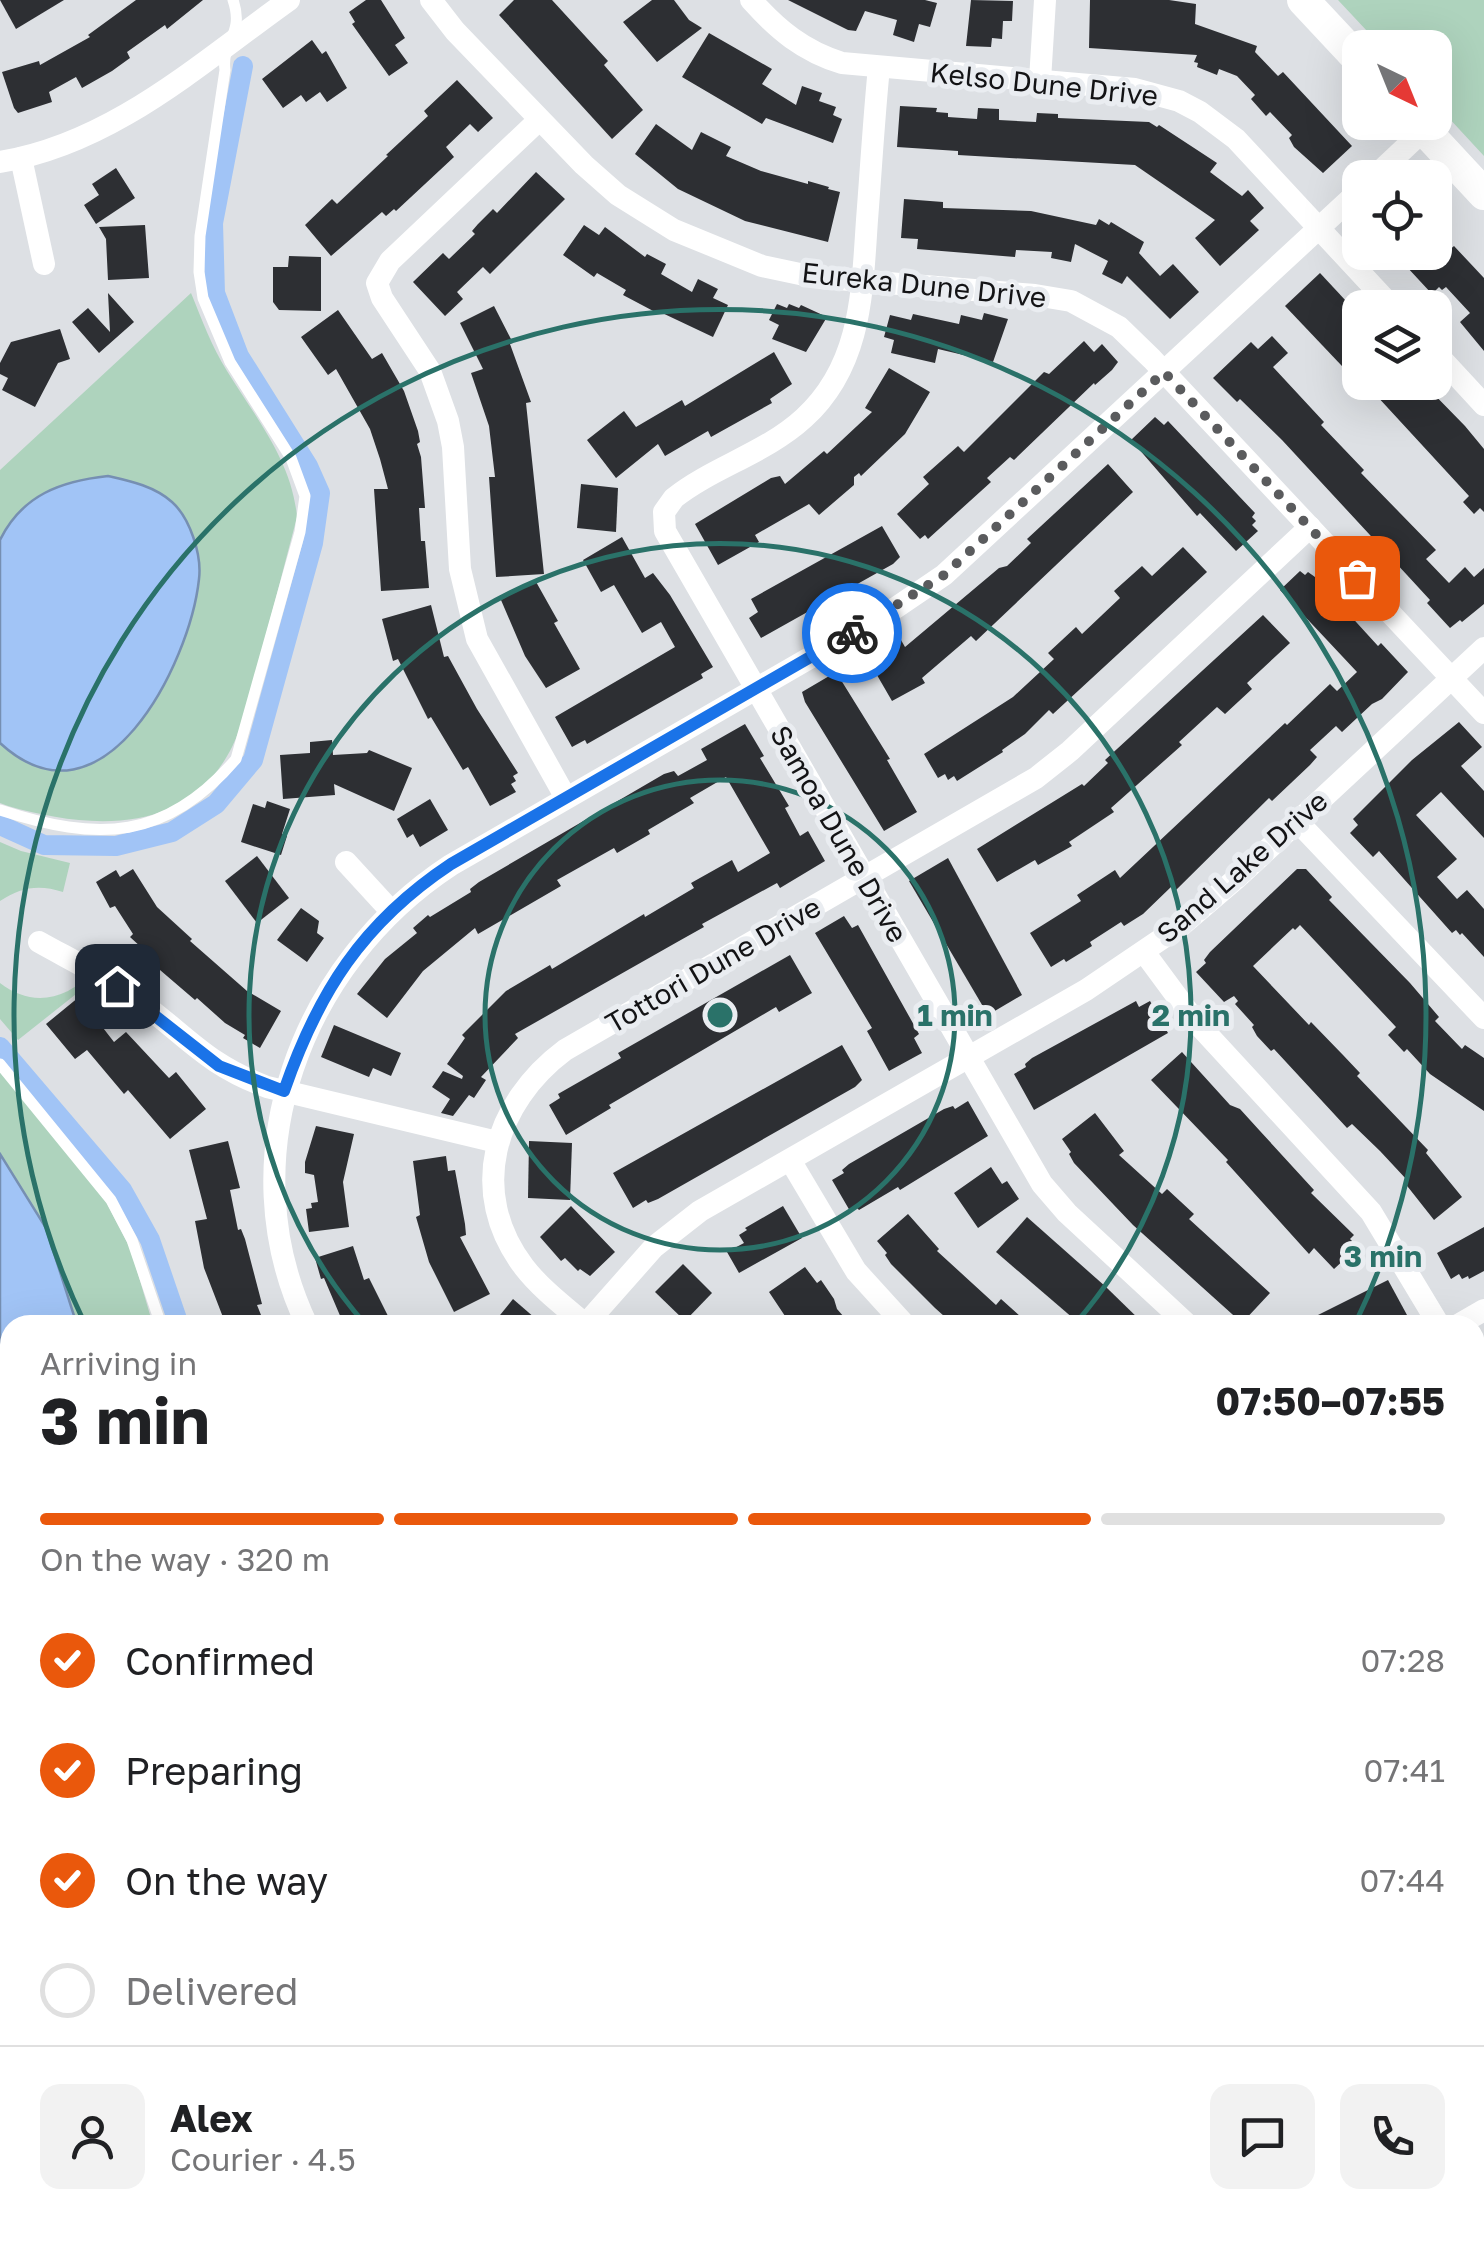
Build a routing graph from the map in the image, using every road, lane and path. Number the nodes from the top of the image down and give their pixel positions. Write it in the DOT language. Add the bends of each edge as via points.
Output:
graph roads {
  1 [pos="233,0"];
  2 [pos="289,0"];
  3 [pos="431,0"];
  4 [pos="751,0"];
  5 [pos="1045,0"];
  6 [pos="1303,0"];
  7 [pos="231,42"];
  8 [pos="1342,42"];
  9 [pos="879,66"];
  10 [pos="1040,80"];
  11 [pos="539,120"];
  12 [pos="1408,140"];
  13 [pos="1434,140"];
  14 [pos="10,160"];
  15 [pos="1390,160"];
  16 [pos="1484,194"];
  17 [pos="1342,207"];
  18 [pos="1319,228"];
  19 [pos="44,264"];
  20 [pos="863,282"];
  21 [pos="1376,290"];
  22 [pos="1452,370"];
  23 [pos="1164,372"];
  24 [pos="1484,405"];
  25 [pos="1310,527"];
  26 [pos="1484,648"];
  27 [pos="1451,678"];
  28 [pos="755,689"];
  29 [pos="1484,713"];
  30 [pos="566,798"];
  31 [pos="0,810"];
  32 [pos="1298,821"];
  33 [pos="346,862"];
  34 [pos="864,878"];
  35 [pos="391,910"];
  36 [pos="39,942"];
  37 [pos="1144,952"];
  38 [pos="1484,1018"];
  39 [pos="968,1058"];
  40 [pos="0,1064"];
  41 [pos="284,1091"];
  42 [pos="497,1142"];
  43 [pos="790,1160"];
  44 [pos="157,1315"];
  45 [pos="304,1315"];
  46 [pos="574,1315"];
  47 [pos="594,1315"];
  48 [pos="895,1315"];
  49 [pos="1177,1315"];
  50 [pos="1433,1315"];
  1 -- 7 [label="lane" via="239,19"];
  2 -- 7 [label="street"];
  3 -- 11 [label="street, Eureka Dune Drive"];
  4 -- 9 [label="street, Kelso Dune Drive" via="807,50 842,63"];
  5 -- 10 [label="street"];
  6 -- 8 [label="main road"];
  7 -- 14 [label="street" via="118,120"];
  7 -- 31 [label="lane" via="200,236 203,298 230,362 291,458 305,496 236,759 211,788 168,817 120,830 44,824"];
  9 -- 10 [label="street, Kelso Dune Drive"];
  9 -- 20 [label="street, Samoa Dune Drive"];
  10 -- 18 [label="street, Kelso Dune Drive" via="1135,89 1200,112 1236,139"];
  11 -- 20 [label="street, Eureka Dune Drive" via="618,194 674,230 762,266"];
  11 -- 30 [label="street" via="390,260 377,283 430,371 448,420 460,569 478,639"];
  12 -- 15 [label="street"];
  13 -- 16 [label="main road"];
  14 -- 19 [label="street"];
  17 -- 18 [label="street"];
  18 -- 21 [label="street, Kelso Dune Drive"];
  18 -- 23 [label="street"];
  20 -- 23 [label="street, Eureka Dune Drive" via="1071,302 1119,327"];
  20 -- 28 [label="street, Samoa Dune Drive" via="849,353 816,406 779,437 680,493 664,512 668,539"];
  22 -- 24 [label="street"];
  23 -- 25 [label="street, Eureka Dune Drive"];
  23 -- 28 [label="street" via="944,575"];
  25 -- 27 [label="street, Eureka Dune Drive"];
  25 -- 34 [label="street, Tottori Dune Drive" via="1053,765"];
  26 -- 27 [label="street, Sand Lake Drive"];
  27 -- 29 [label="street, Eureka Dune Drive"];
  27 -- 32 [label="street, Sand Lake Drive"];
  28 -- 30 [label="street"];
  28 -- 34 [label="street, Samoa Dune Drive"];
  30 -- 35 [label="street" via="451,864"];
  32 -- 37 [label="street, Sand Lake Drive"];
  32 -- 38 [label="street"];
  33 -- 35 [label="street"];
  34 -- 39 [label="street, Samoa Dune Drive"];
  34 -- 42 [label="street, Tottori Dune Drive" via="565,1050 523,1090"];
  35 -- 41 [label="street" via="329,986"];
  36 -- 41 [label="street" via="138,1000 219,1066"];
  37 -- 39 [label="street, Sand Lake Drive"];
  37 -- 50 [label="street" via="1211,1039 1359,1197"];
  39 -- 43 [label="street, Sand Lake Drive"];
  39 -- 49 [label="street, Samoa Dune Drive" via="1054,1199"];
  40 -- 44 [label="lane" via="111,1200"];
  41 -- 42 [label="street"];
  41 -- 45 [label="street" via="274,1194 288,1273"];
  42 -- 46 [label="street, Tottori Dune Drive" via="494,1184 506,1236 534,1280"];
  43 -- 47 [label="street, Sand Lake Drive" via="669,1234"];
  43 -- 48 [label="street" via="856,1272"];
}
